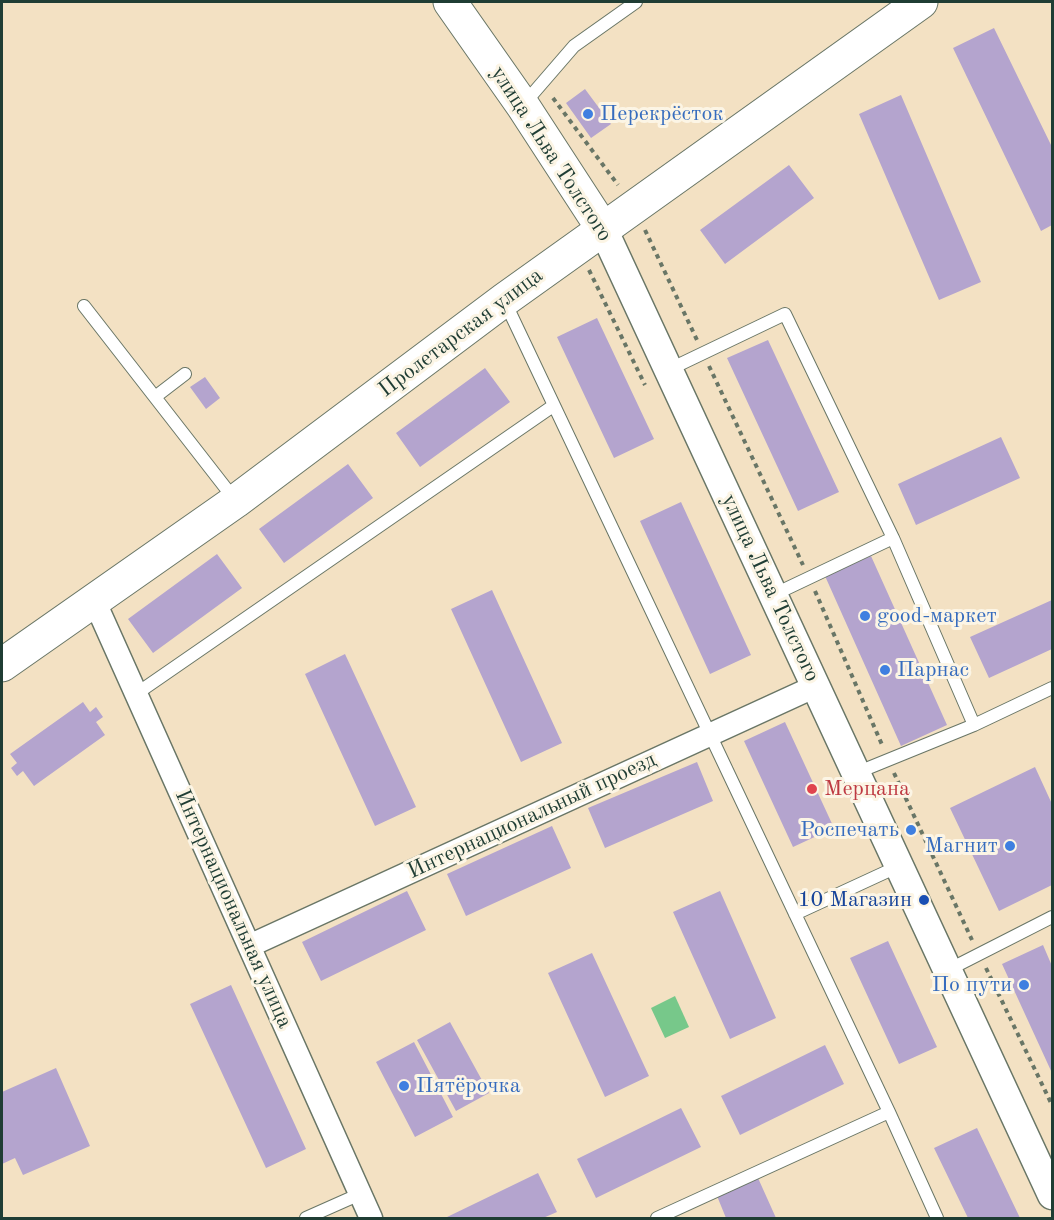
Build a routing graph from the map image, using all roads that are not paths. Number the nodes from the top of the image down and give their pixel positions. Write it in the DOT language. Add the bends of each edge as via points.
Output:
graph roads {
  1 [pos="450,2"];
  2 [pos="636,2"];
  3 [pos="921,2"];
  4 [pos="532,94"];
  5 [pos="603,229"];
  6 [pos="504,300"];
  7 [pos="84,306"];
  8 [pos="668,370"];
  9 [pos="185,374"];
  10 [pos="155,397"];
  11 [pos="553,406"];
  12 [pos="236,501"];
  13 [pos="893,537"];
  14 [pos="773,595"];
  15 [pos="94,600"];
  16 [pos="2,665"];
  17 [pos="816,686"];
  18 [pos="1053,688"];
  19 [pos="136,694"];
  20 [pos="974,725"];
  21 [pos="710,735"];
  22 [pos="856,773"];
  23 [pos="899,866"];
  24 [pos="795,914"];
  25 [pos="1053,917"];
  26 [pos="249,946"];
  27 [pos="948,970"];
  28 [pos="889,1112"];
  29 [pos="360,1194"];
  30 [pos="1053,1195"];
  31 [pos="306,1218"];
  32 [pos="371,1218"];
  33 [pos="657,1218"];
  34 [pos="937,1218"];
  1 -- 4 [label="main road, улица Льва Толстого"];
  2 -- 4 [label="lane" via="573,46"];
  3 -- 5 [label="main road, Пролетарская улица"];
  4 -- 5 [label="main road, улица Льва Толстого"];
  5 -- 6 [label="main road, Пролетарская улица"];
  5 -- 8 [label="street, улица Льва Толстого"];
  6 -- 11 [label="lane"];
  6 -- 12 [label="main road, Пролетарская улица"];
  7 -- 10 [label="lane"];
  8 -- 13 [label="lane" via="785,314"];
  8 -- 14 [label="street, улица Льва Толстого"];
  9 -- 10 [label="lane"];
  10 -- 12 [label="lane"];
  11 -- 19 [label="lane"];
  11 -- 21 [label="lane"];
  12 -- 15 [label="main road, Пролетарская улица"];
  13 -- 14 [label="lane"];
  13 -- 20 [label="lane"];
  14 -- 17 [label="street, улица Льва Толстого"];
  15 -- 16 [label="main road, Пролетарская улица"];
  15 -- 19 [label="street, Интернациональная улица"];
  17 -- 21 [label="street, Интернациональный проезд"];
  17 -- 22 [label="street, улица Льва Толстого"];
  18 -- 20 [label="lane"];
  19 -- 26 [label="street, Интернациональная улица"];
  20 -- 22 [label="lane"];
  21 -- 24 [label="lane"];
  21 -- 26 [label="street, Интернациональный проезд"];
  22 -- 23 [label="street, улица Льва Толстого"];
  23 -- 24 [label="lane"];
  23 -- 27 [label="street, улица Льва Толстого"];
  24 -- 28 [label="lane"];
  25 -- 27 [label="lane"];
  26 -- 29 [label="street, Интернациональная улица"];
  27 -- 30 [label="street, улица Льва Толстого"];
  28 -- 33 [label="lane"];
  28 -- 34 [label="lane"];
  29 -- 31 [label="lane"];
  29 -- 32 [label="street, Интернациональная улица"];
}
